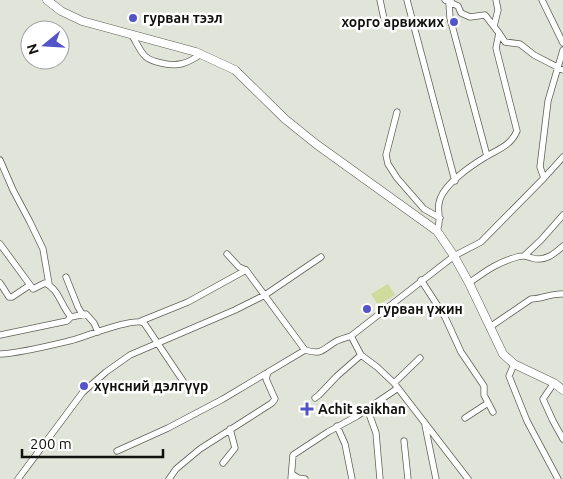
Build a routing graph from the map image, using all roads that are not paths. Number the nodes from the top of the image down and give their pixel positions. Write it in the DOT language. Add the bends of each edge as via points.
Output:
graph roads {
  1 [pos="47,0"];
  2 [pos="380,0"];
  3 [pos="407,0"];
  4 [pos="496,0"];
  5 [pos="542,0"];
  6 [pos="448,1"];
  7 [pos="384,19"];
  8 [pos="494,26"];
  9 [pos="499,33"];
  10 [pos="131,34"];
  11 [pos="563,43"];
  12 [pos="563,50"];
  13 [pos="201,54"];
  14 [pos="561,69"];
  15 [pos="396,112"];
  16 [pos="487,156"];
  17 [pos="563,157"];
  18 [pos="0,160"];
  19 [pos="544,178"];
  20 [pos="454,181"];
  21 [pos="563,215"];
  22 [pos="440,218"];
  23 [pos="437,231"];
  24 [pos="0,244"];
  25 [pos="563,246"];
  26 [pos="227,254"];
  27 [pos="525,255"];
  28 [pos="454,256"];
  29 [pos="321,257"];
  30 [pos="246,270"];
  31 [pos="66,277"];
  32 [pos="421,280"];
  33 [pos="0,283"];
  34 [pos="469,283"];
  35 [pos="49,284"];
  36 [pos="30,285"];
  37 [pos="563,294"];
  38 [pos="265,295"];
  39 [pos="82,314"];
  40 [pos="71,317"];
  41 [pos="141,321"];
  42 [pos="490,327"];
  43 [pos="98,332"];
  44 [pos="0,335"];
  45 [pos="351,336"];
  46 [pos="156,343"];
  47 [pos="305,350"];
  48 [pos="0,354"];
  49 [pos="361,355"];
  50 [pos="420,358"];
  51 [pos="514,364"];
  52 [pos="268,372"];
  53 [pos="554,383"];
  54 [pos="186,384"];
  55 [pos="396,385"];
  56 [pos="563,390"];
  57 [pos="314,398"];
  58 [pos="488,403"];
  59 [pos="367,408"];
  60 [pos="493,412"];
  61 [pos="465,418"];
  62 [pos="424,423"];
  63 [pos="337,426"];
  64 [pos="230,429"];
  65 [pos="563,439"];
  66 [pos="404,440"];
  67 [pos="117,451"];
  68 [pos="223,463"];
  69 [pos="292,476"];
  70 [pos="18,479"];
  71 [pos="169,479"];
  72 [pos="305,479"];
  73 [pos="352,479"];
  74 [pos="380,479"];
  75 [pos="408,479"];
  76 [pos="436,479"];
  77 [pos="468,479"];
  78 [pos="558,479"];
  1 -- 10 [label="main road" via="82,21"];
  2 -- 7 [label="street"];
  3 -- 20 [label="street"];
  4 -- 8 [label="street" via="498,10"];
  5 -- 11 [label="street"];
  6 -- 8 [label="street" via="470,17 485,15"];
  6 -- 16 [label="street"];
  8 -- 9 [label="street"];
  9 -- 14 [label="street" via="505,42 520,44"];
  9 -- 16 [label="street" via="496,48 517,131 505,147"];
  10 -- 13 [label="main road"];
  10 -- 13 [label="street" via="143,54 156,62 179,66"];
  12 -- 14 [label="street"];
  13 -- 23 [label="main road" via="235,70 316,144"];
  14 -- 19 [label="street" via="548,101 540,167"];
  15 -- 22 [label="street" via="386,154 388,164 424,209"];
  16 -- 20 [label="street"];
  17 -- 19 [label="street"];
  18 -- 35 [label="street" via="43,249"];
  19 -- 28 [label="street" via="481,242"];
  20 -- 22 [label="street" via="439,203"];
  21 -- 27 [label="street"];
  22 -- 23 [label="street"];
  23 -- 28 [label="main road"];
  24 -- 36 [label="street"];
  25 -- 27 [label="street" via="550,257 539,260"];
  26 -- 30 [label="street"];
  27 -- 34 [label="street" via="500,262"];
  28 -- 32 [label="street"];
  28 -- 34 [label="main road"];
  29 -- 38 [label="street"];
  30 -- 38 [label="street"];
  30 -- 41 [label="street" via="188,302"];
  31 -- 39 [label="street"];
  32 -- 45 [label="street"];
  32 -- 58 [label="street" via="484,386"];
  33 -- 36 [label="street" via="12,297"];
  34 -- 42 [label="main road"];
  35 -- 36 [label="street" via="33,289"];
  35 -- 40 [label="street"];
  37 -- 42 [label="street" via="553,293 531,300"];
  38 -- 46 [label="street"];
  38 -- 47 [label="street"];
  39 -- 40 [label="street"];
  39 -- 43 [label="street" via="94,323"];
  40 -- 44 [label="street" via="67,322"];
  41 -- 43 [label="street"];
  41 -- 46 [label="street"];
  42 -- 51 [label="main road" via="503,354"];
  43 -- 48 [label="street"];
  45 -- 47 [label="street" via="323,352"];
  45 -- 49 [label="street"];
  46 -- 54 [label="street"];
  46 -- 70 [label="street" via="130,354 87,388"];
  47 -- 52 [label="street"];
  49 -- 55 [label="street"];
  49 -- 57 [label="street"];
  50 -- 55 [label="street"];
  51 -- 53 [label="main road"];
  51 -- 78 [label="street" via="509,376"];
  52 -- 64 [label="street" via="266,379 275,399"];
  52 -- 67 [label="street" via="223,400"];
  53 -- 56 [label="main road"];
  53 -- 65 [label="street" via="543,399"];
  55 -- 59 [label="street"];
  55 -- 62 [label="street"];
  58 -- 60 [label="street"];
  58 -- 61 [label="street"];
  59 -- 63 [label="street"];
  59 -- 74 [label="street" via="376,433"];
  62 -- 76 [label="street"];
  62 -- 77 [label="street"];
  63 -- 69 [label="street" via="292,455"];
  63 -- 73 [label="street" via="346,444"];
  64 -- 68 [label="street" via="236,448"];
  64 -- 71 [label="street" via="200,449"];
  66 -- 75 [label="street"];
  69 -- 72 [label="street"];
}
